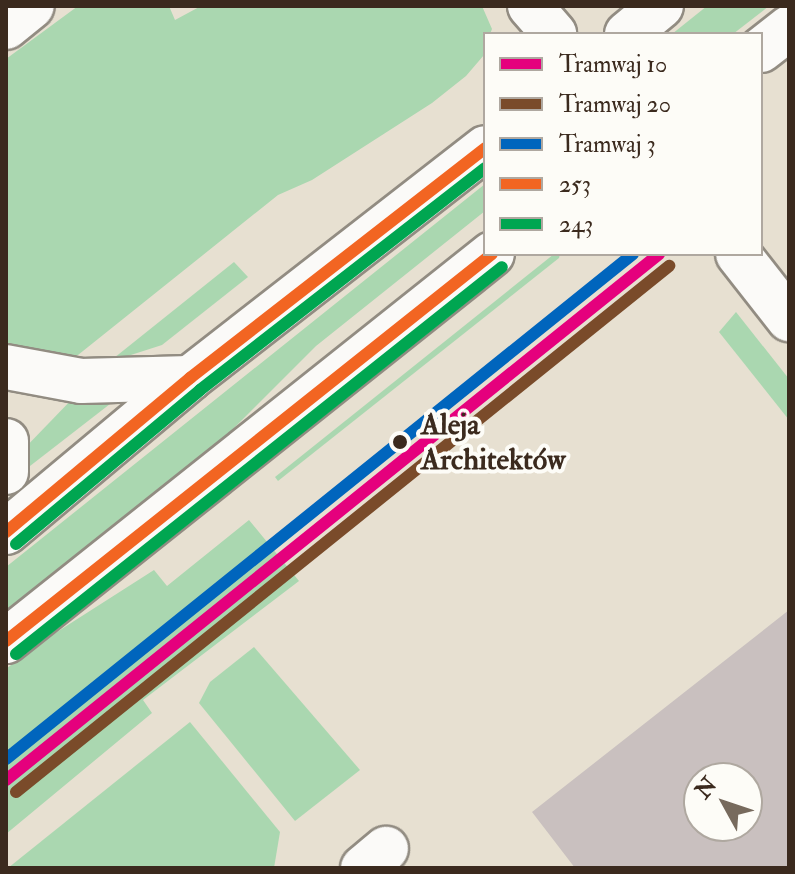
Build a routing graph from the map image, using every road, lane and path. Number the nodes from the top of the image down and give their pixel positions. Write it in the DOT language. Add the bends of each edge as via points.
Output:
graph roads {
  1 [pos="32,6"];
  2 [pos="530,6"];
  3 [pos="661,6"];
  4 [pos="6,27"];
  5 [pos="789,28"];
  6 [pos="552,32"];
  7 [pos="629,32"];
  8 [pos="763,48"];
  9 [pos="483,150"];
  10 [pos="489,256"];
  11 [pos="740,256"];
  12 [pos="789,319"];
  13 [pos="6,367"];
  14 [pos="190,378"];
  15 [pos="6,441"];
  16 [pos="6,472"];
  17 [pos="6,532"];
  18 [pos="6,641"];
  1 -- 4 [label="main road"];
  2 -- 6 [label="main road"];
  3 -- 7 [label="main road"];
  5 -- 8 [label="main road"];
  9 -- 14 [label="main road"];
  10 -- 18 [label="main road"];
  11 -- 12 [label="main road"];
  13 -- 14 [label="main road" via="81,381"];
  14 -- 17 [label="main road"];
  15 -- 16 [label="main road"];
}
